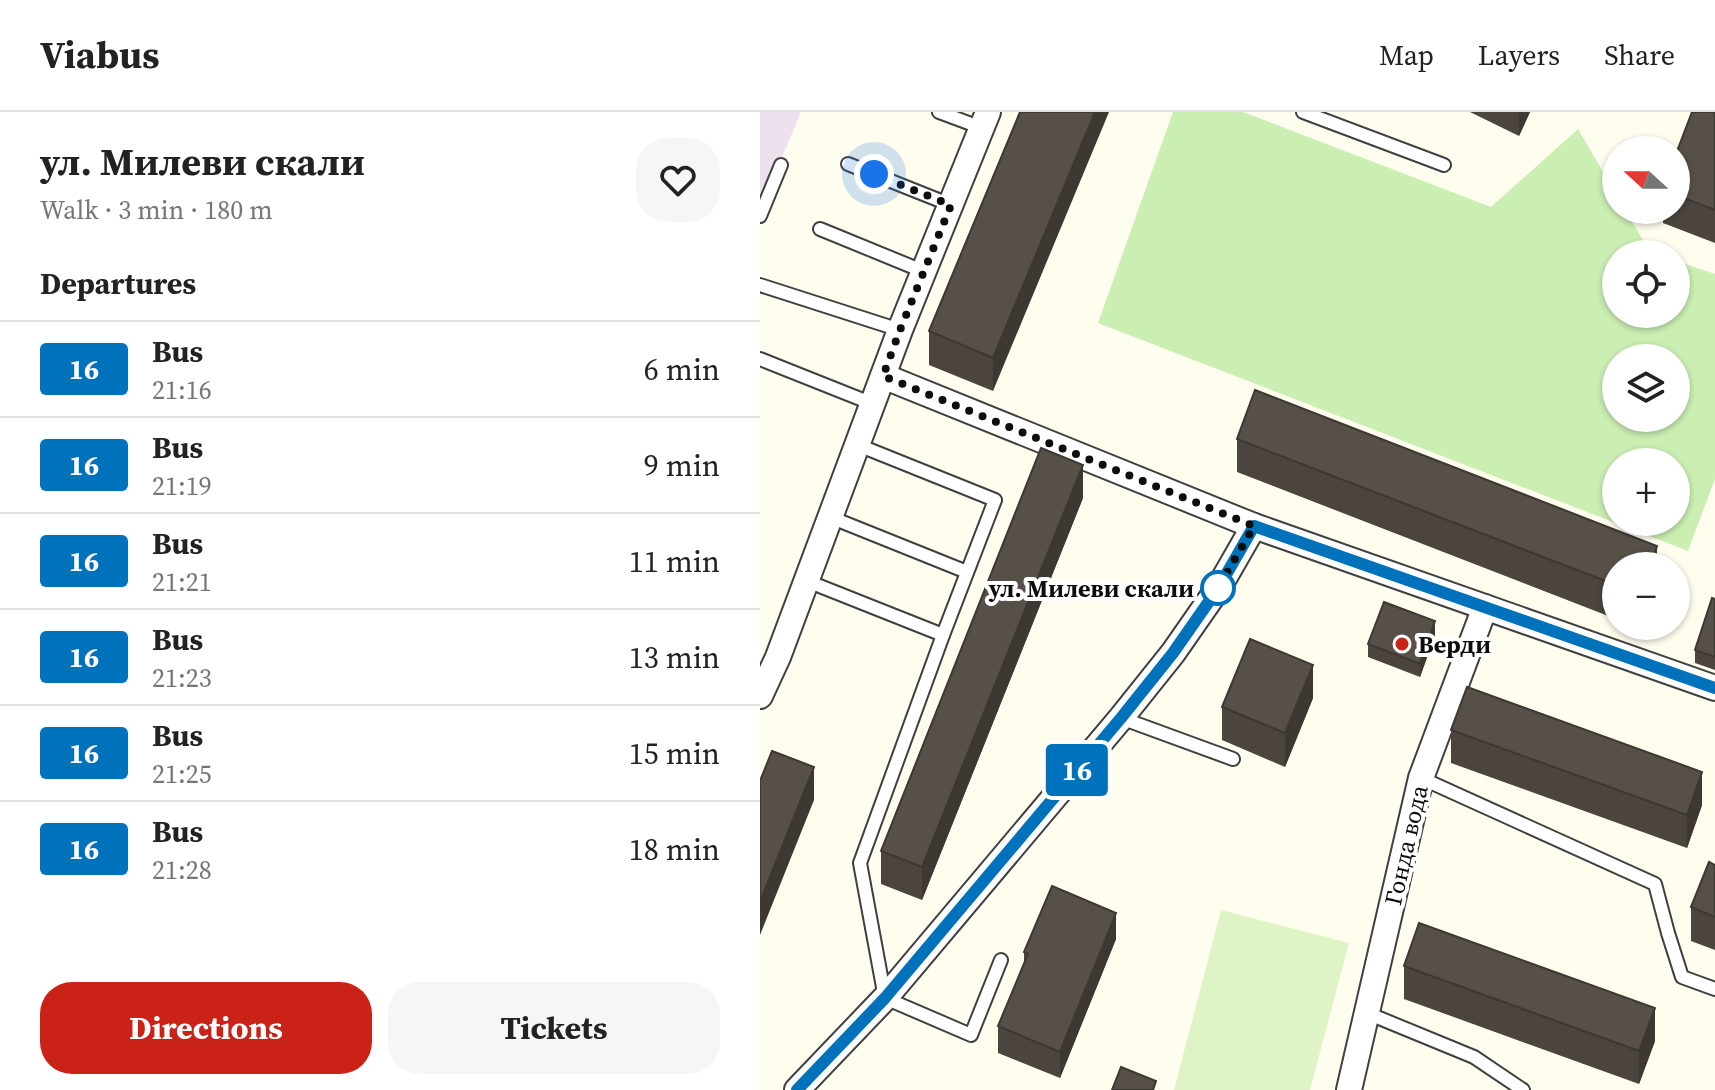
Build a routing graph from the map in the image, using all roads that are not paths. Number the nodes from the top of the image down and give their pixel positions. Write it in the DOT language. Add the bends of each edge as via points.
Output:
graph roads {
  1 [pos="939,112"];
  2 [pos="1303,112"];
  3 [pos="985,120"];
  4 [pos="848,164"];
  5 [pos="781,165"];
  6 [pos="1444,165"];
  7 [pos="951,205"];
  8 [pos="760,216"];
  9 [pos="820,229"];
  10 [pos="925,272"];
  11 [pos="760,285"];
  12 [pos="900,330"];
  13 [pos="760,359"];
  14 [pos="883,376"];
  15 [pos="873,404"];
  16 [pos="858,445"];
  17 [pos="830,517"];
  18 [pos="1254,526"];
  19 [pos="967,572"];
  20 [pos="807,581"];
  21 [pos="1485,607"];
  22 [pos="943,635"];
  23 [pos="1715,688"];
  24 [pos="760,696"];
  25 [pos="1121,718"];
  26 [pos="1233,759"];
  27 [pos="1421,778"];
  28 [pos="1001,960"];
  29 [pos="1715,989"];
  30 [pos="885,998"];
  31 [pos="1367,1013"];
  32 [pos="797,1090"];
  33 [pos="1349,1090"];
  34 [pos="1523,1090"];
  1 -- 3 [label="lane"];
  2 -- 6 [label="lane"];
  3 -- 7 [label="street"];
  4 -- 7 [label="lane"];
  5 -- 8 [label="lane"];
  7 -- 10 [label="street"];
  9 -- 10 [label="lane"];
  10 -- 12 [label="street"];
  11 -- 12 [label="lane"];
  12 -- 14 [label="street"];
  13 -- 15 [label="lane"];
  14 -- 15 [label="street"];
  14 -- 18 [label="street"];
  15 -- 16 [label="street"];
  16 -- 17 [label="street"];
  16 -- 19 [label="lane" via="995,500"];
  17 -- 19 [label="lane"];
  17 -- 20 [label="street"];
  18 -- 21 [label="street"];
  18 -- 25 [label="street" via="1219,587"];
  19 -- 22 [label="lane"];
  20 -- 22 [label="lane"];
  20 -- 24 [label="street"];
  21 -- 23 [label="street"];
  21 -- 27 [label="street, Гонда вода"];
  22 -- 30 [label="lane" via="860,863"];
  25 -- 26 [label="lane"];
  25 -- 30 [label="street"];
  27 -- 29 [label="lane" via="1655,884 1682,977"];
  27 -- 31 [label="street, Гонда вода"];
  28 -- 30 [label="lane" via="971,1035"];
  30 -- 32 [label="street"];
  31 -- 33 [label="street, Гонда вода"];
  31 -- 34 [label="lane" via="1474,1057"];
}
